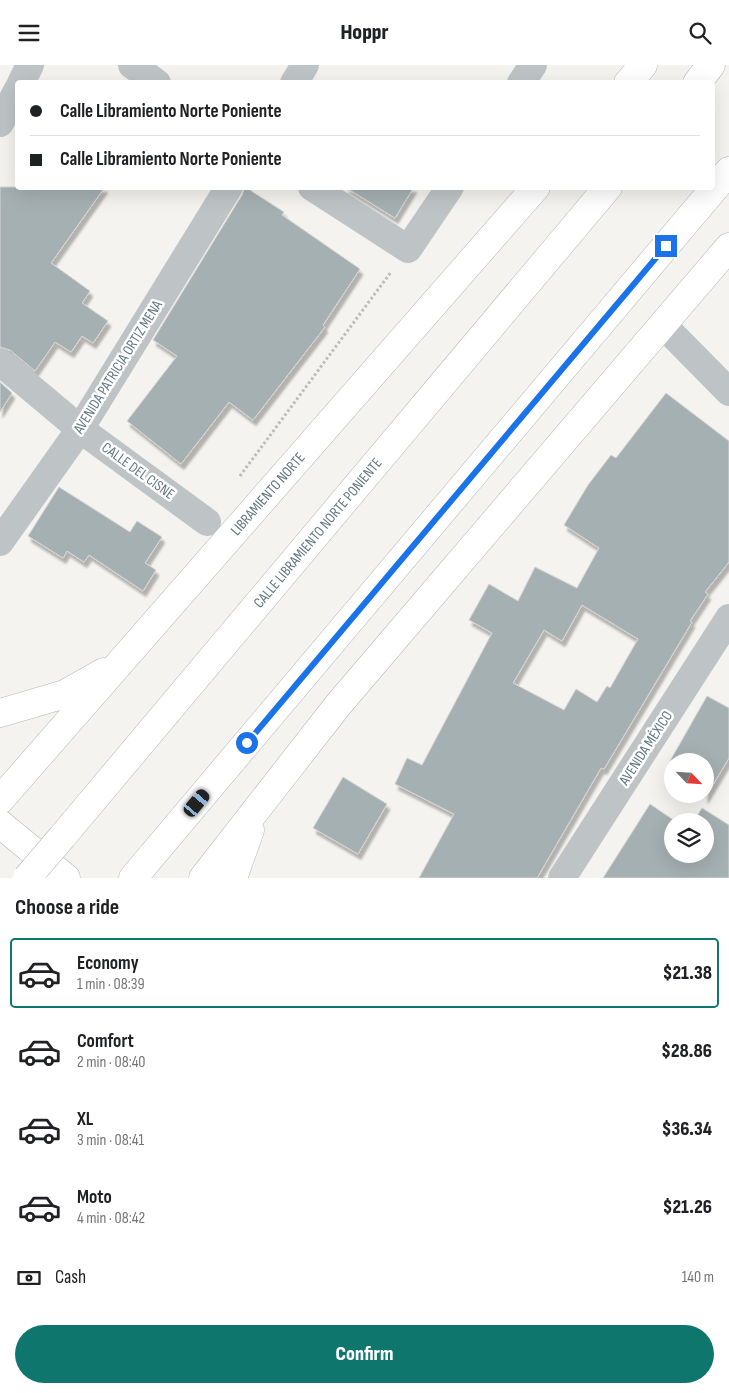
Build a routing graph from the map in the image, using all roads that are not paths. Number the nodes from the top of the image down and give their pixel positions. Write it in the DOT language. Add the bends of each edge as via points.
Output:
graph roads {
  1 [pos="30,65"];
  2 [pos="132,65"];
  3 [pos="305,65"];
  4 [pos="532,65"];
  5 [pos="643,65"];
  6 [pos="711,65"];
  7 [pos="22,80"];
  8 [pos="153,80"];
  9 [pos="296,80"];
  10 [pos="523,80"];
  11 [pos="630,80"];
  12 [pos="699,80"];
  13 [pos="15,95"];
  14 [pos="0,123"];
  15 [pos="729,171"];
  16 [pos="715,188"];
  17 [pos="227,190"];
  18 [pos="317,190"];
  19 [pos="448,190"];
  20 [pos="533,190"];
  21 [pos="605,190"];
  22 [pos="713,190"];
  23 [pos="729,247"];
  24 [pos="663,325"];
  25 [pos="0,363"];
  26 [pos="729,391"];
  27 [pos="80,429"];
  28 [pos="207,522"];
  29 [pos="0,542"];
  30 [pos="729,618"];
  31 [pos="120,663"];
  32 [pos="0,713"];
  33 [pos="0,801"];
  34 [pos="259,806"];
  35 [pos="0,824"];
  36 [pos="27,878"];
  37 [pos="66,878"];
  38 [pos="133,878"];
  39 [pos="203,878"];
  40 [pos="232,878"];
  41 [pos="562,878"];
  1 -- 7 [label="street"];
  2 -- 8 [label="street"];
  3 -- 9 [label="street"];
  4 -- 10 [label="street"];
  5 -- 11 [label="main road"];
  6 -- 12 [label="main road"];
  13 -- 14 [label="street"];
  15 -- 16 [label="main road"];
  17 -- 27 [label="street, AVENIDA PATRICIA ORTIZ MENA"];
  18 -- 19 [label="street" via="408,249"];
  20 -- 31 [label="main road, LIBRAMIENTO NORTE"];
  21 -- 36 [label="main road, CALLE LIBRAMIENTO NORTE PONIENTE, bridge"];
  22 -- 38 [label="main road"];
  23 -- 24 [label="main road"];
  24 -- 26 [label="street"];
  24 -- 34 [label="main road" via="338,705"];
  25 -- 27 [label="street, CALLE DEL CISNE"];
  27 -- 28 [label="street, CALLE DEL CISNE"];
  27 -- 29 [label="street, AVENIDA PATRICIA ORTIZ MENA"];
  30 -- 41 [label="street, AVENIDA MÉXICO"];
  31 -- 32 [label="main road" via="65,694"];
  31 -- 33 [label="main road, LIBRAMIENTO NORTE"];
  34 -- 39 [label="main road"];
  34 -- 40 [label="main road"];
  35 -- 37 [label="main road"];
}
